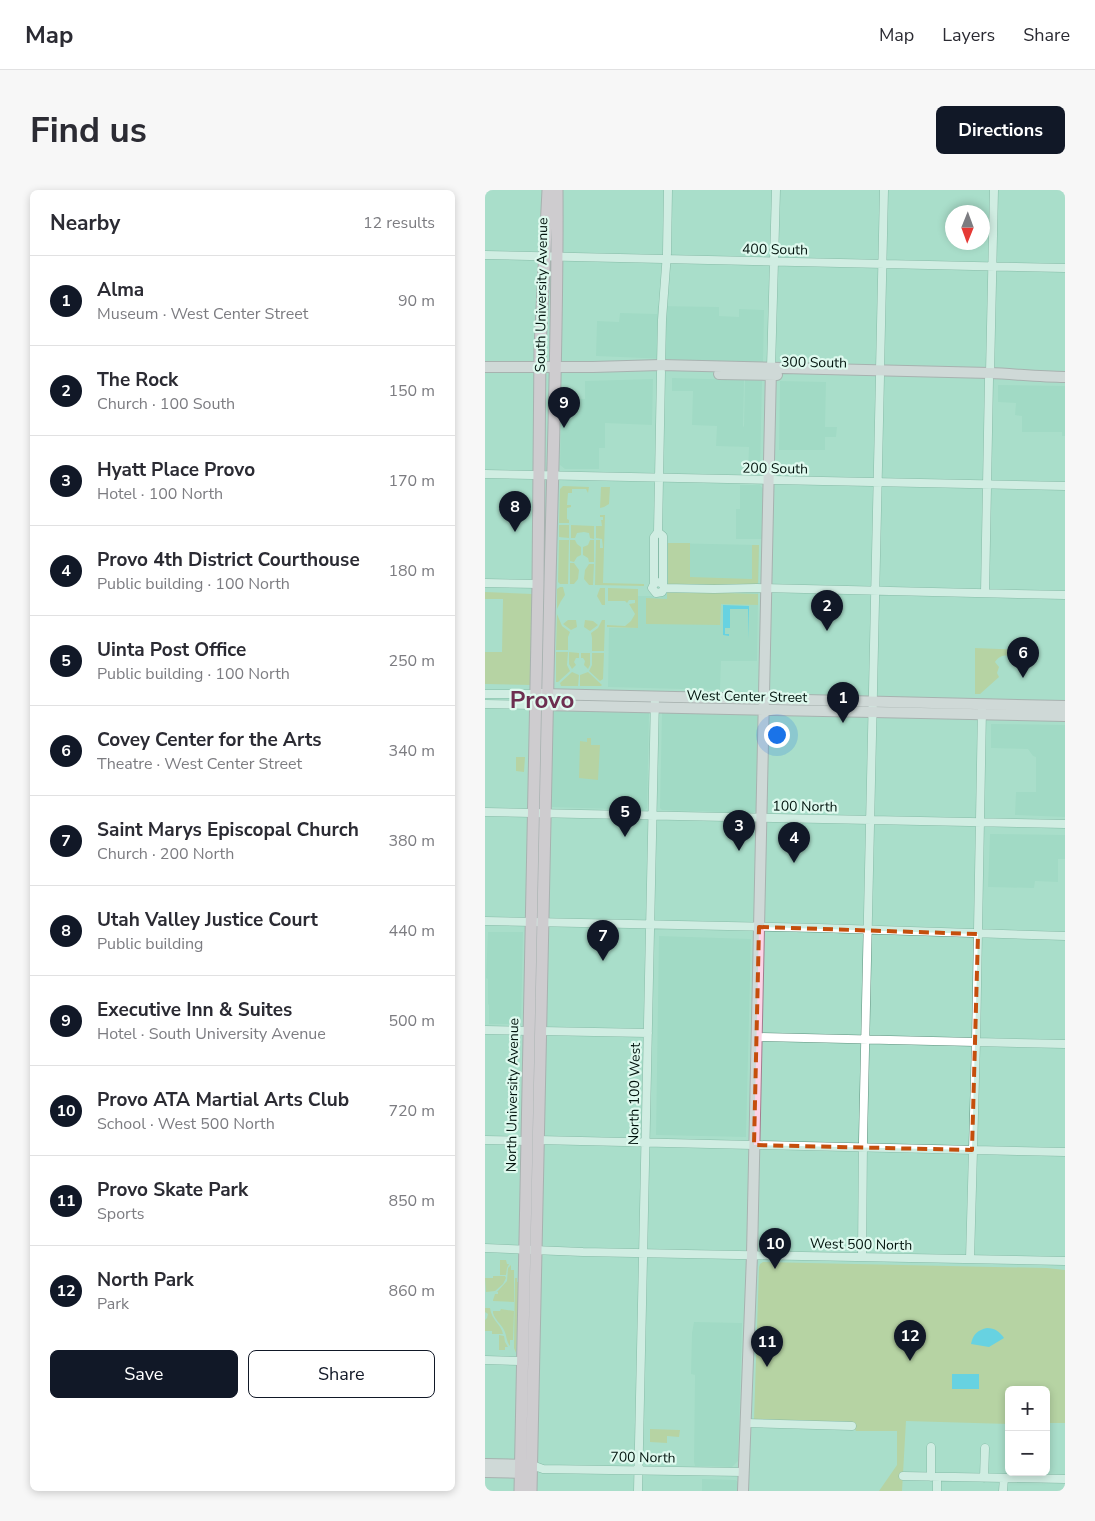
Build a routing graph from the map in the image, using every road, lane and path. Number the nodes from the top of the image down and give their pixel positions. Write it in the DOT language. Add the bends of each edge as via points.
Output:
graph roads {
  1 [pos="547,190"];
  2 [pos="557,190"];
  3 [pos="668,190"];
  4 [pos="776,190"];
  5 [pos="884,190"];
  6 [pos="994,190"];
  7 [pos="485,255"];
  8 [pos="545,257"];
  9 [pos="557,257"];
  10 [pos="666,260"];
  11 [pos="774,262"];
  12 [pos="882,264"];
  13 [pos="992,267"];
  14 [pos="1065,268"];
  15 [pos="485,367"];
  16 [pos="540,367"];
  17 [pos="556,367"];
  18 [pos="661,369"];
  19 [pos="771,371"];
  20 [pos="880,373"];
  21 [pos="989,376"];
  22 [pos="1065,377"];
  23 [pos="485,474"];
  24 [pos="538,475"];
  25 [pos="553,475"];
  26 [pos="659,478"];
  27 [pos="769,480"];
  28 [pos="878,482"];
  29 [pos="987,484"];
  30 [pos="1065,486"];
  31 [pos="658,532"];
  32 [pos="485,583"];
  33 [pos="538,584"];
  34 [pos="663,586"];
  35 [pos="766,588"];
  36 [pos="875,591"];
  37 [pos="985,593"];
  38 [pos="1065,595"];
  39 [pos="485,694"];
  40 [pos="535,700"];
  41 [pos="548,700"];
  42 [pos="655,702"];
  43 [pos="485,704"];
  44 [pos="765,705"];
  45 [pos="1065,706"];
  46 [pos="873,707"];
  47 [pos="982,709"];
  48 [pos="1065,716"];
  49 [pos="485,812"];
  50 [pos="533,813"];
  51 [pos="546,813"];
  52 [pos="652,816"];
  53 [pos="762,818"];
  54 [pos="870,820"];
  55 [pos="981,823"];
  56 [pos="1065,824"];
  57 [pos="485,921"];
  58 [pos="530,922"];
  59 [pos="544,923"];
  60 [pos="649,925"];
  61 [pos="759,927"];
  62 [pos="869,931"];
  63 [pos="977,934"];
  64 [pos="1065,936"];
  65 [pos="485,1030"];
  66 [pos="541,1031"];
  67 [pos="528,1032"];
  68 [pos="648,1034"];
  69 [pos="757,1036"];
  70 [pos="866,1040"];
  71 [pos="976,1041"];
  72 [pos="1065,1044"];
  73 [pos="485,1140"];
  74 [pos="533,1141"];
  75 [pos="645,1143"];
  76 [pos="754,1145"];
  77 [pos="863,1148"];
  78 [pos="972,1150"];
  79 [pos="1065,1152"];
  80 [pos="485,1248"];
  81 [pos="524,1249"];
  82 [pos="537,1249"];
  83 [pos="643,1253"];
  84 [pos="752,1255"];
  85 [pos="862,1257"];
  86 [pos="970,1259"];
  87 [pos="1065,1261"];
  88 [pos="485,1360"];
  89 [pos="521,1361"];
  90 [pos="745,1424"];
  91 [pos="852,1426"];
  92 [pos="931,1447"];
  93 [pos="985,1448"];
  94 [pos="485,1464"];
  95 [pos="528,1469"];
  96 [pos="639,1470"];
  97 [pos="485,1472"];
  98 [pos="743,1472"];
  99 [pos="903,1476"];
  100 [pos="934,1477"];
  101 [pos="984,1478"];
  102 [pos="1004,1478"];
  103 [pos="1065,1479"];
  104 [pos="520,1491"];
  105 [pos="525,1491"];
  106 [pos="531,1491"];
  107 [pos="638,1491"];
  108 [pos="743,1491"];
  109 [pos="937,1491"];
  110 [pos="1003,1491"];
  1 -- 8 [label="highway, South University Avenue"];
  2 -- 9 [label="highway, South University Avenue"];
  3 -- 10 [label="street"];
  4 -- 11 [label="street"];
  5 -- 12 [label="street"];
  6 -- 13 [label="street"];
  7 -- 8 [label="street, 400 South"];
  8 -- 9 [label="street, 400 South"];
  8 -- 16 [label="highway, South University Avenue"];
  9 -- 10 [label="street, 400 South"];
  9 -- 17 [label="highway, South University Avenue"];
  10 -- 11 [label="street, 400 South"];
  10 -- 18 [label="street"];
  11 -- 12 [label="street, 400 South"];
  11 -- 19 [label="street"];
  12 -- 13 [label="street, 400 South"];
  12 -- 20 [label="street"];
  13 -- 14 [label="street, 400 South"];
  13 -- 21 [label="street"];
  15 -- 16 [label="main road, 300 South"];
  16 -- 17 [label="main road, 300 South"];
  16 -- 24 [label="highway, South University Avenue"];
  17 -- 18 [label="main road, 300 South"];
  17 -- 25 [label="highway, South University Avenue"];
  18 -- 19 [label="main road, 300 South"];
  18 -- 26 [label="street"];
  19 -- 20 [label="main road, 300 South"];
  19 -- 27 [label="main road"];
  20 -- 21 [label="main road, 300 South"];
  20 -- 28 [label="street"];
  21 -- 22 [label="main road, 300 South" via="1020,379"];
  21 -- 29 [label="street"];
  23 -- 24 [label="street, 200 South"];
  24 -- 25 [label="street, 200 South"];
  24 -- 33 [label="highway, South University Avenue"];
  25 -- 26 [label="street, 200 South"];
  25 -- 41 [label="highway, South University Avenue"];
  26 -- 27 [label="street, 200 South"];
  26 -- 31 [label="street"];
  27 -- 28 [label="street, 200 South"];
  27 -- 35 [label="main road"];
  28 -- 29 [label="street, 200 South"];
  28 -- 36 [label="street"];
  29 -- 30 [label="street, 200 South"];
  29 -- 37 [label="street"];
  31 -- 34 [label="street" via="663,536"];
  31 -- 34 [label="street" via="655,537 653,590 662,592"];
  32 -- 33 [label="street"];
  33 -- 40 [label="highway, South University Avenue"];
  34 -- 35 [label="street"];
  35 -- 36 [label="street"];
  35 -- 44 [label="main road"];
  36 -- 37 [label="street"];
  36 -- 46 [label="street"];
  37 -- 38 [label="street"];
  39 -- 40 [label="street"];
  40 -- 41 [label="main road, West Center Street"];
  40 -- 43 [label="street"];
  40 -- 50 [label="highway, North University Avenue"];
  41 -- 42 [label="main road, West Center Street"];
  41 -- 51 [label="highway, North University Avenue"];
  42 -- 44 [label="main road, West Center Street"];
  42 -- 52 [label="street, North 100 West"];
  44 -- 46 [label="main road, West Center Street"];
  44 -- 53 [label="main road"];
  45 -- 47 [label="main road, West Center Street"];
  46 -- 47 [label="main road, West Center Street"];
  46 -- 54 [label="street"];
  47 -- 48 [label="main road, West Center Street"];
  47 -- 55 [label="street"];
  49 -- 50 [label="street, 100 North"];
  50 -- 51 [label="street, 100 North"];
  50 -- 58 [label="highway, North University Avenue"];
  51 -- 52 [label="street, 100 North"];
  51 -- 59 [label="highway, North University Avenue"];
  52 -- 53 [label="street, 100 North"];
  52 -- 60 [label="street, North 100 West"];
  53 -- 54 [label="street, 100 North"];
  53 -- 61 [label="main road"];
  54 -- 55 [label="street, 100 North"];
  54 -- 62 [label="street"];
  55 -- 56 [label="street, 100 North"];
  55 -- 63 [label="street"];
  57 -- 58 [label="street"];
  58 -- 59 [label="street"];
  58 -- 67 [label="highway, North University Avenue"];
  59 -- 60 [label="street"];
  59 -- 66 [label="highway, North University Avenue"];
  60 -- 61 [label="street"];
  60 -- 68 [label="street, North 100 West"];
  61 -- 62 [label="street"];
  61 -- 69 [label="main road"];
  62 -- 63 [label="street"];
  62 -- 70 [label="street"];
  63 -- 64 [label="street"];
  63 -- 71 [label="street"];
  65 -- 67 [label="street"];
  66 -- 68 [label="street"];
  66 -- 74 [label="highway, North University Avenue"];
  67 -- 74 [label="highway, North University Avenue"];
  68 -- 75 [label="street, North 100 West"];
  69 -- 70 [label="street"];
  69 -- 76 [label="main road"];
  70 -- 71 [label="street"];
  70 -- 77 [label="street"];
  71 -- 72 [label="street"];
  71 -- 78 [label="street"];
  73 -- 74 [label="street"];
  74 -- 75 [label="street"];
  74 -- 81 [label="highway, North University Avenue"];
  74 -- 82 [label="highway, North University Avenue"];
  75 -- 76 [label="street"];
  75 -- 83 [label="street, North 100 West"];
  76 -- 77 [label="street"];
  76 -- 84 [label="main road"];
  77 -- 78 [label="street"];
  77 -- 85 [label="street"];
  78 -- 79 [label="street"];
  78 -- 86 [label="street"];
  80 -- 81 [label="street, West 500 North"];
  81 -- 82 [label="street, West 500 North"];
  81 -- 89 [label="highway, North University Avenue"];
  82 -- 83 [label="street, West 500 North"];
  82 -- 95 [label="highway, North University Avenue"];
  83 -- 84 [label="street, West 500 North"];
  83 -- 96 [label="street, North 100 West"];
  84 -- 85 [label="street, West 500 North"];
  84 -- 90 [label="main road"];
  85 -- 86 [label="street, West 500 North"];
  86 -- 87 [label="street, West 500 North"];
  88 -- 89 [label="street"];
  89 -- 95 [label="highway, North University Avenue"];
  90 -- 91 [label="street"];
  90 -- 98 [label="main road"];
  92 -- 100 [label="street"];
  93 -- 101 [label="street"];
  94 -- 95 [label="main road, 700 North"];
  95 -- 96 [label="street, 700 North"];
  95 -- 97 [label="main road, 700 North"];
  95 -- 104 [label="highway, North University Avenue"];
  95 -- 105 [label="highway"];
  95 -- 106 [label="highway, North University Avenue"];
  96 -- 98 [label="street, 700 North"];
  96 -- 107 [label="street, North 100 West"];
  98 -- 108 [label="main road"];
  99 -- 100 [label="street"];
  100 -- 101 [label="street"];
  100 -- 109 [label="street"];
  101 -- 102 [label="street"];
  102 -- 103 [label="street"];
  102 -- 110 [label="street"];
}
